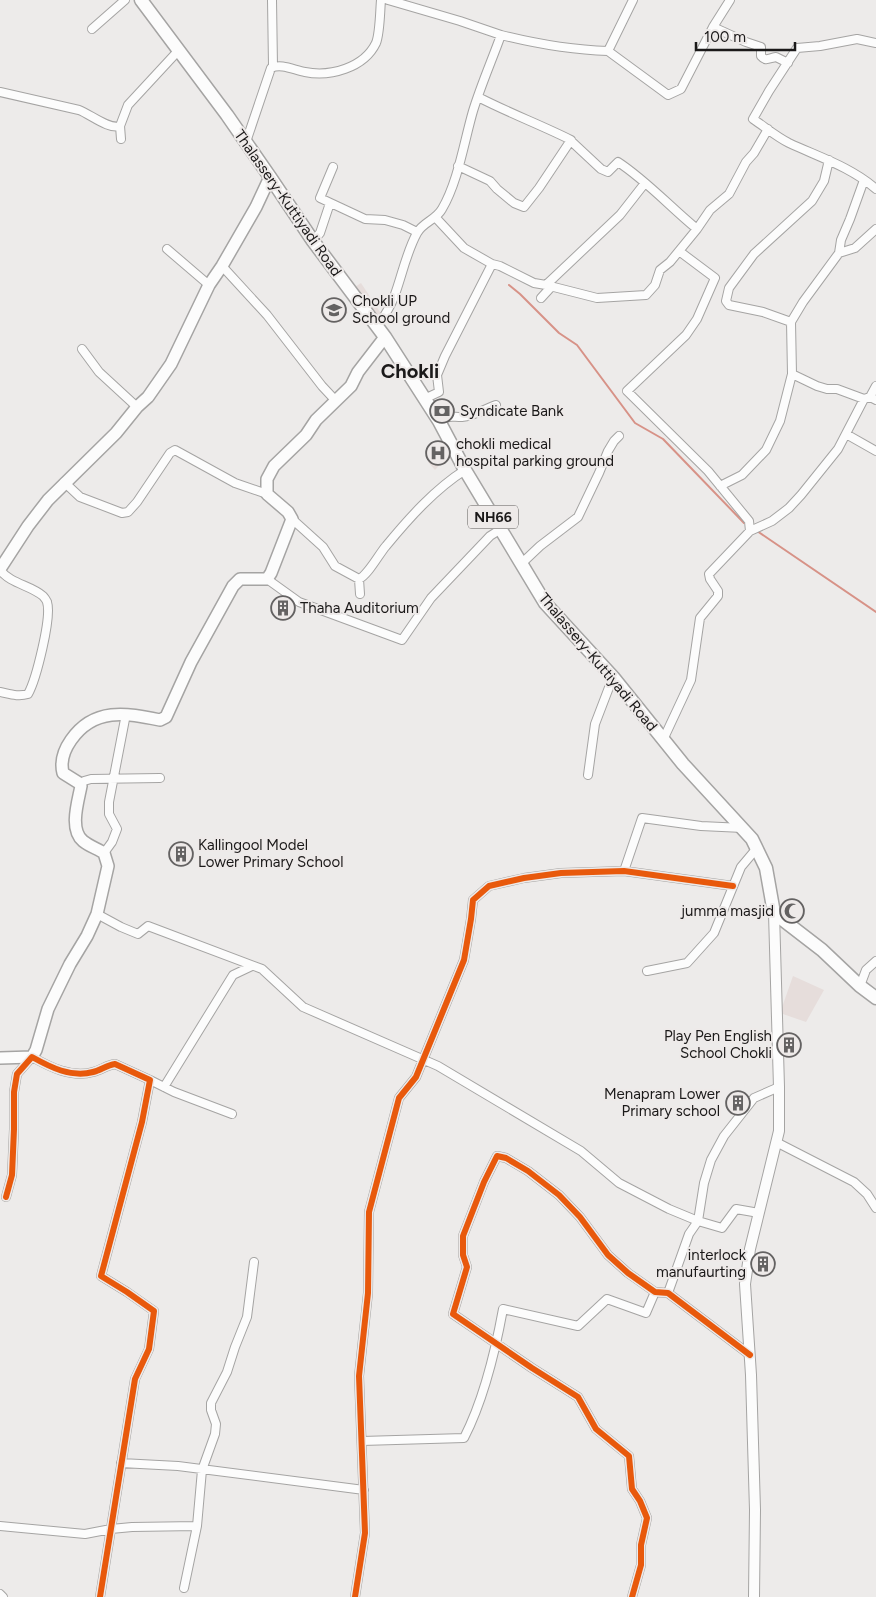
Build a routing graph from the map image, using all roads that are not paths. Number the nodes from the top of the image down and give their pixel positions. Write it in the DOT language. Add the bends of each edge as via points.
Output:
graph roads {
  1 [pos="125,0"];
  2 [pos="141,0"];
  3 [pos="272,0"];
  4 [pos="381,0"];
  5 [pos="388,0"];
  6 [pos="633,0"];
  7 [pos="730,0"];
  8 [pos="713,27"];
  9 [pos="92,29"];
  10 [pos="501,36"];
  11 [pos="876,43"];
  12 [pos="178,51"];
  13 [pos="608,51"];
  14 [pos="788,63"];
  15 [pos="273,66"];
  16 [pos="0,92"];
  17 [pos="478,97"];
  18 [pos="120,126"];
  19 [pos="768,129"];
  20 [pos="121,139"];
  21 [pos="571,141"];
  22 [pos="246,142"];
  23 [pos="829,160"];
  24 [pos="458,166"];
  25 [pos="333,167"];
  26 [pos="270,177"];
  27 [pos="864,180"];
  28 [pos="644,183"];
  29 [pos="876,189"];
  30 [pos="330,203"];
  31 [pos="436,218"];
  32 [pos="697,229"];
  33 [pos="876,229"];
  34 [pos="417,232"];
  35 [pos="313,241"];
  36 [pos="167,250"];
  37 [pos="679,251"];
  38 [pos="839,254"];
  39 [pos="492,264"];
  40 [pos="222,266"];
  41 [pos="715,278"];
  42 [pos="209,285"];
  43 [pos="549,285"];
  44 [pos="729,288"];
  45 [pos="541,298"];
  46 [pos="791,322"];
  47 [pos="381,332"];
  48 [pos="82,349"];
  49 [pos="792,374"];
  50 [pos="876,386"];
  51 [pos="424,398"];
  52 [pos="870,398"];
  53 [pos="336,401"];
  54 [pos="496,405"];
  55 [pos="137,407"];
  56 [pos="439,421"];
  57 [pos="846,434"];
  58 [pos="619,436"];
  59 [pos="876,451"];
  60 [pos="465,470"];
  61 [pos="64,482"];
  62 [pos="720,486"];
  63 [pos="267,494"];
  64 [pos="292,519"];
  65 [pos="501,529"];
  66 [pos="750,532"];
  67 [pos="521,564"];
  68 [pos="0,569"];
  69 [pos="267,579"];
  70 [pos="360,579"];
  71 [pos="360,594"];
  72 [pos="613,677"];
  73 [pos="31,689"];
  74 [pos="0,692"];
  75 [pos="22,704"];
  76 [pos="126,714"];
  77 [pos="663,740"];
  78 [pos="588,775"];
  79 [pos="113,778"];
  80 [pos="160,778"];
  81 [pos="81,786"];
  82 [pos="743,828"];
  83 [pos="757,848"];
  84 [pos="104,853"];
  85 [pos="624,871"];
  86 [pos="734,886"];
  87 [pos="97,914"];
  88 [pos="774,914"];
  89 [pos="876,961"];
  90 [pos="252,966"];
  91 [pos="647,972"];
  92 [pos="860,986"];
  93 [pos="876,998"];
  94 [pos="32,1057"];
  95 [pos="0,1058"];
  96 [pos="423,1060"];
  97 [pos="150,1080"];
  98 [pos="164,1087"];
  99 [pos="780,1087"];
  100 [pos="232,1114"];
  101 [pos="776,1142"];
  102 [pos="6,1197"];
  103 [pos="876,1208"];
  104 [pos="758,1213"];
  105 [pos="698,1222"];
  106 [pos="254,1262"];
  107 [pos="654,1292"];
  108 [pos="668,1292"];
  109 [pos="497,1344"];
  110 [pos="750,1355"];
  111 [pos="362,1441"];
  112 [pos="122,1464"];
  113 [pos="202,1470"];
  114 [pos="364,1490"];
  115 [pos="0,1526"];
  116 [pos="197,1526"];
  117 [pos="111,1529"];
  118 [pos="184,1588"];
  119 [pos="100,1597"];
  120 [pos="355,1597"];
  121 [pos="632,1597"];
  122 [pos="754,1597"];
  1 -- 9 [label="street"];
  2 -- 12 [label="main road, Thalassery-Kuttiyadi Road / NH66"];
  3 -- 15 [label="street"];
  4 -- 15 [label="street" via="376,41 357,64 312,73"];
  5 -- 10 [label="street"];
  6 -- 13 [label="street"];
  7 -- 8 [label="street"];
  8 -- 13 [label="street" via="681,89 668,95"];
  8 -- 14 [label="street" via="761,46 764,59 776,57"];
  10 -- 13 [label="street" via="573,49"];
  10 -- 17 [label="street"];
  11 -- 14 [label="street" via="857,39 797,48"];
  12 -- 18 [label="street" via="128,105"];
  12 -- 22 [label="main road, Thalassery-Kuttiyadi Road / NH66"];
  14 -- 19 [label="street" via="753,119"];
  15 -- 22 [label="street"];
  16 -- 18 [label="street" via="79,110 102,123 116,128"];
  17 -- 21 [label="street"];
  17 -- 24 [label="street"];
  18 -- 20 [label="street"];
  19 -- 23 [label="street" via="788,142"];
  19 -- 32 [label="street" via="729,194 710,210"];
  21 -- 24 [label="street" via="524,206 514,203 490,181"];
  21 -- 28 [label="street" via="601,169 608,172 618,162"];
  22 -- 26 [label="main road, Thalassery-Kuttiyadi Road / NH66"];
  23 -- 27 [label="street"];
  23 -- 44 [label="street" via="824,181 812,201 754,254"];
  24 -- 31 [label="street"];
  25 -- 30 [label="street" via="320,198"];
  26 -- 35 [label="main road, Thalassery-Kuttiyadi Road / NH66"];
  26 -- 40 [label="main road"];
  27 -- 29 [label="street"];
  27 -- 38 [label="street" via="841,240"];
  28 -- 32 [label="street"];
  28 -- 43 [label="street" via="620,214"];
  30 -- 34 [label="street" via="365,219 385,220"];
  30 -- 35 [label="street" via="320,233"];
  31 -- 34 [label="street"];
  31 -- 39 [label="street" via="464,248"];
  32 -- 37 [label="street"];
  33 -- 38 [label="street" via="855,248"];
  34 -- 47 [label="street"];
  35 -- 47 [label="main road, Thalassery-Kuttiyadi Road / NH66"];
  36 -- 42 [label="street"];
  37 -- 41 [label="street"];
  37 -- 43 [label="street" via="660,270 655,285 646,295 597,298"];
  38 -- 46 [label="street"];
  39 -- 43 [label="street" via="534,283"];
  39 -- 51 [label="street" via="437,375 439,392"];
  40 -- 42 [label="main road"];
  40 -- 53 [label="street" via="267,315"];
  41 -- 44 [label="street"];
  41 -- 62 [label="street" via="700,313 686,335 627,391"];
  42 -- 55 [label="main road" via="171,364"];
  43 -- 45 [label="street"];
  44 -- 46 [label="street" via="726,301 729,305"];
  46 -- 49 [label="street"];
  47 -- 51 [label="main road, Thalassery-Kuttiyadi Road / NH66"];
  47 -- 53 [label="main road" via="374,354"];
  48 -- 55 [label="street" via="99,372"];
  49 -- 52 [label="street" via="817,386"];
  49 -- 62 [label="street" via="780,421 766,450 742,475"];
  50 -- 52 [label="street"];
  51 -- 56 [label="main road, Thalassery-Kuttiyadi Road / NH66"];
  52 -- 57 [label="street"];
  53 -- 63 [label="main road" via="274,466 267,479"];
  54 -- 56 [label="street"];
  55 -- 61 [label="main road" via="116,433"];
  56 -- 60 [label="main road, Thalassery-Kuttiyadi Road / NH66"];
  57 -- 59 [label="street"];
  57 -- 66 [label="street" via="827,463 789,508"];
  58 -- 67 [label="street" via="608,450 578,517"];
  60 -- 65 [label="main road, Thalassery-Kuttiyadi Road / NH66"];
  60 -- 70 [label="street" via="451,478 420,508"];
  61 -- 63 [label="street" via="80,497 122,513 128,512 170,453 176,450 235,482"];
  61 -- 68 [label="main road" via="28,526"];
  62 -- 66 [label="street" via="749,521"];
  63 -- 64 [label="main road"];
  64 -- 69 [label="main road"];
  64 -- 70 [label="street" via="323,547 335,566"];
  65 -- 67 [label="main road, Thalassery-Kuttiyadi Road / NH66"];
  65 -- 69 [label="street" via="490,536 431,598 402,640 299,602"];
  66 -- 77 [label="street" via="709,574 718,596 700,618 691,680"];
  67 -- 72 [label="main road, Thalassery-Kuttiyadi Road / NH66" via="544,603"];
  68 -- 73 [label="street" via="10,579 38,592 48,602 41,651"];
  69 -- 76 [label="main road" via="240,579 233,586 191,662 166,717 160,720"];
  70 -- 71 [label="street"];
  72 -- 77 [label="main road, Thalassery-Kuttiyadi Road / NH66"];
  72 -- 78 [label="street" via="595,724"];
  73 -- 74 [label="street" via="22,696"];
  73 -- 75 [label="street"];
  76 -- 79 [label="street"];
  76 -- 81 [label="main road" via="90,721 69,743 64,754 63,773"];
  77 -- 82 [label="main road, Thalassery-Kuttiyadi Road / NH66"];
  79 -- 80 [label="street"];
  79 -- 81 [label="street" via="91,779"];
  79 -- 84 [label="street" via="108,802 109,814 117,830"];
  81 -- 84 [label="main road" via="76,831 84,842"];
  82 -- 83 [label="main road, Thalassery-Kuttiyadi Road / NH66"];
  82 -- 85 [label="street" via="642,818"];
  83 -- 86 [label="street" via="741,867"];
  83 -- 88 [label="main road, Thalassery-Kuttiyadi Road / NH66" via="766,868"];
  84 -- 87 [label="main road" via="108,866"];
  85 -- 86 [label="street"];
  85 -- 96 [label="street" via="524,878 488,886 478,894 473,900 464,960"];
  86 -- 91 [label="street" via="714,933 686,963"];
  87 -- 90 [label="street" via="138,934 148,926"];
  87 -- 94 [label="main road" via="48,1009"];
  88 -- 92 [label="main road" via="822,950"];
  88 -- 99 [label="street"];
  89 -- 92 [label="street" via="866,970"];
  90 -- 96 [label="street" via="262,969 303,1007"];
  90 -- 98 [label="street" via="234,975"];
  92 -- 93 [label="main road"];
  94 -- 95 [label="main road"];
  94 -- 97 [label="street" via="67,1073 91,1073 115,1064"];
  94 -- 102 [label="street" via="17,1074 12,1175"];
  96 -- 105 [label="street" via="581,1151 619,1183"];
  96 -- 111 [label="street" via="416,1077 399,1098 369,1212 368,1293 360,1376"];
  97 -- 98 [label="street"];
  97 -- 112 [label="street" via="101,1276 154,1311 149,1349 135,1379"];
  98 -- 100 [label="street"];
  99 -- 101 [label="street"];
  99 -- 105 [label="street" via="754,1098 724,1136 706,1175"];
  101 -- 103 [label="street" via="854,1182"];
  101 -- 104 [label="street"];
  104 -- 105 [label="street" via="736,1209 722,1228"];
  104 -- 110 [label="street" via="745,1284"];
  105 -- 108 [label="street" via="690,1234"];
  106 -- 113 [label="street" via="247,1318 212,1403 215,1434"];
  107 -- 108 [label="street"];
  107 -- 109 [label="street" via="646,1313 607,1299 578,1326 503,1309"];
  107 -- 109 [label="street" via="608,1255 559,1195 528,1171 497,1156 463,1236 467,1267 453,1314"];
  108 -- 110 [label="street"];
  109 -- 111 [label="street" via="475,1418 464,1438"];
  109 -- 121 [label="street" via="578,1397 596,1429 629,1456 632,1489 648,1518"];
  110 -- 122 [label="street" via="756,1510"];
  111 -- 114 [label="street"];
  112 -- 113 [label="street"];
  112 -- 117 [label="street"];
  113 -- 114 [label="street"];
  113 -- 116 [label="street"];
  114 -- 120 [label="street" via="365,1533"];
  115 -- 117 [label="street" via="85,1534"];
  116 -- 117 [label="street"];
  116 -- 118 [label="street"];
  117 -- 119 [label="street"];
}
